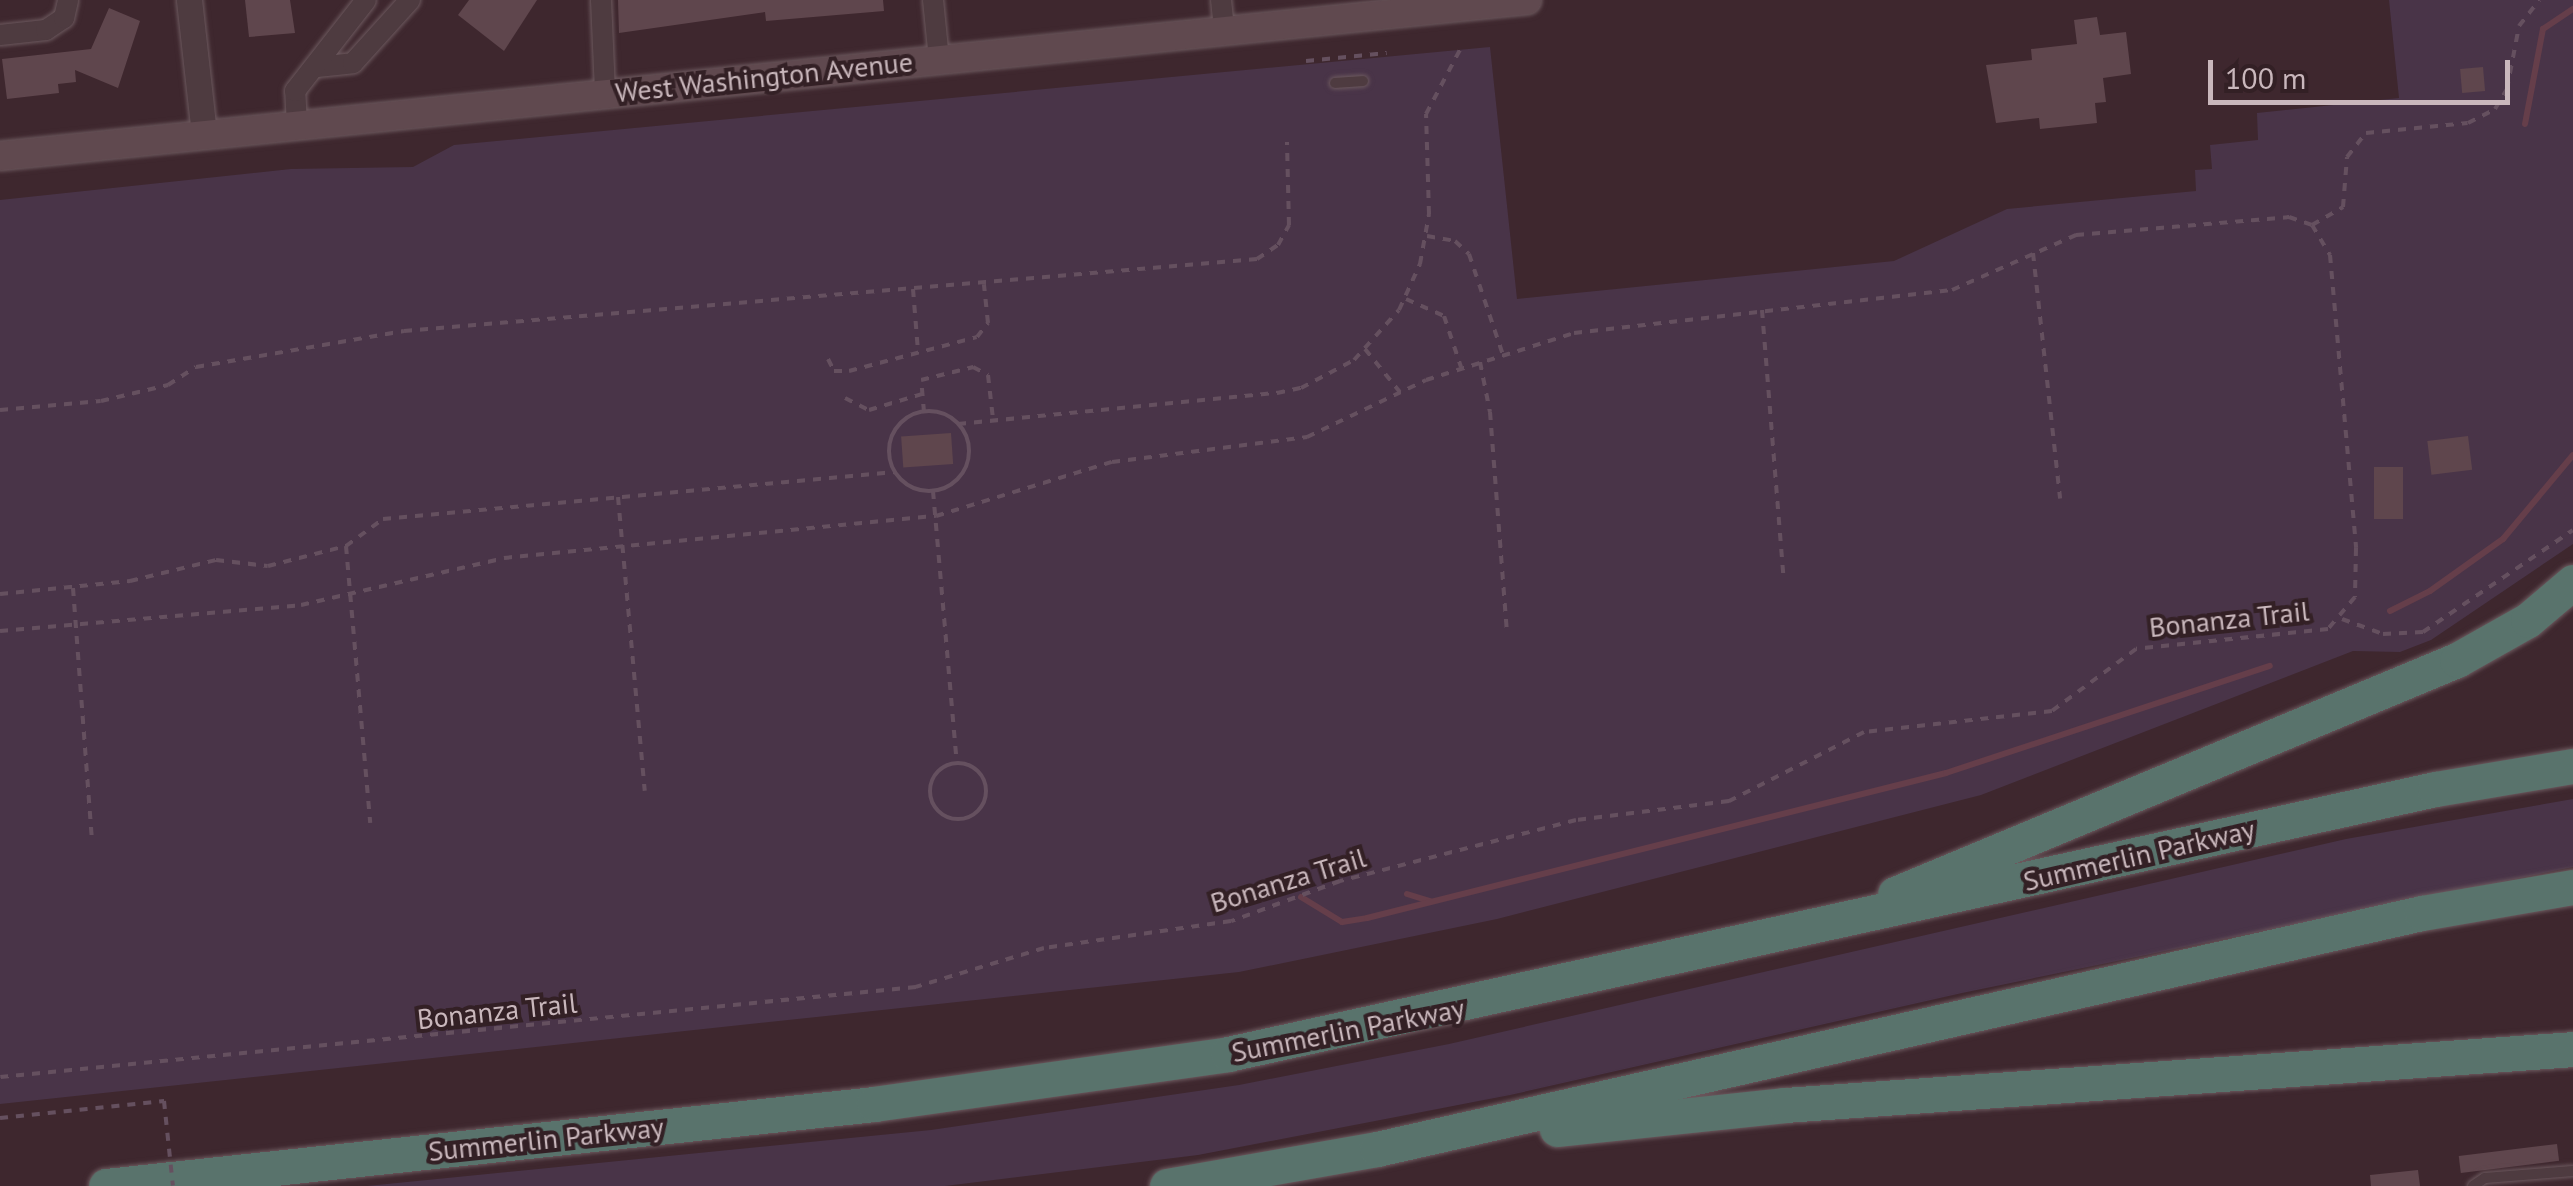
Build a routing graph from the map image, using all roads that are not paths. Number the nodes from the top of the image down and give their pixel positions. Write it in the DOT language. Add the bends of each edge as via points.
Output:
graph roads {
  1 [pos="189,0"];
  2 [pos="366,0"];
  3 [pos="410,0"];
  4 [pos="602,0"];
  5 [pos="932,0"];
  6 [pos="1221,0"];
  7 [pos="1528,0"];
  8 [pos="66,9"];
  9 [pos="1224,30"];
  10 [pos="0,35"];
  11 [pos="939,60"];
  12 [pos="317,67"];
  13 [pos="1364,80"];
  14 [pos="1335,83"];
  15 [pos="606,94"];
  16 [pos="297,125"];
  17 [pos="204,134"];
  18 [pos="0,156"];
  19 [pos="2573,582"];
  20 [pos="2573,766"];
  21 [pos="2573,887"];
  22 [pos="1813,929"];
  23 [pos="2571,1049"];
  24 [pos="1377,1149"];
  25 [pos="2573,1171"];
  26 [pos="106,1186"];
  27 [pos="1167,1186"];
  28 [pos="2473,1186"];
  1 -- 17 [label="street"];
  2 -- 12 [label="street"];
  3 -- 12 [label="street" via="352,63"];
  4 -- 15 [label="street"];
  5 -- 11 [label="street"];
  6 -- 9 [label="street"];
  7 -- 9 [label="main road, West Washington Avenue"];
  8 -- 10 [label="street" via="46,30"];
  9 -- 11 [label="main road, West Washington Avenue"];
  11 -- 15 [label="main road, West Washington Avenue"];
  12 -- 16 [label="street" via="295,91"];
  13 -- 14 [label="lane"];
  15 -- 16 [label="main road, West Washington Avenue"];
  16 -- 17 [label="main road, West Washington Avenue"];
  17 -- 18 [label="main road, West Washington Avenue"];
  19 -- 22 [label="highway" via="2528,620 2457,660"];
  20 -- 22 [label="highway, Summerlin Parkway" via="2435,789"];
  21 -- 24 [label="highway" via="2422,913"];
  22 -- 26 [label="highway, Summerlin Parkway" via="1375,1027 1072,1078"];
  23 -- 24 [label="highway" via="1785,1105"];
  24 -- 27 [label="highway"];
  25 -- 28 [label="lane" via="2485,1178"];
}
